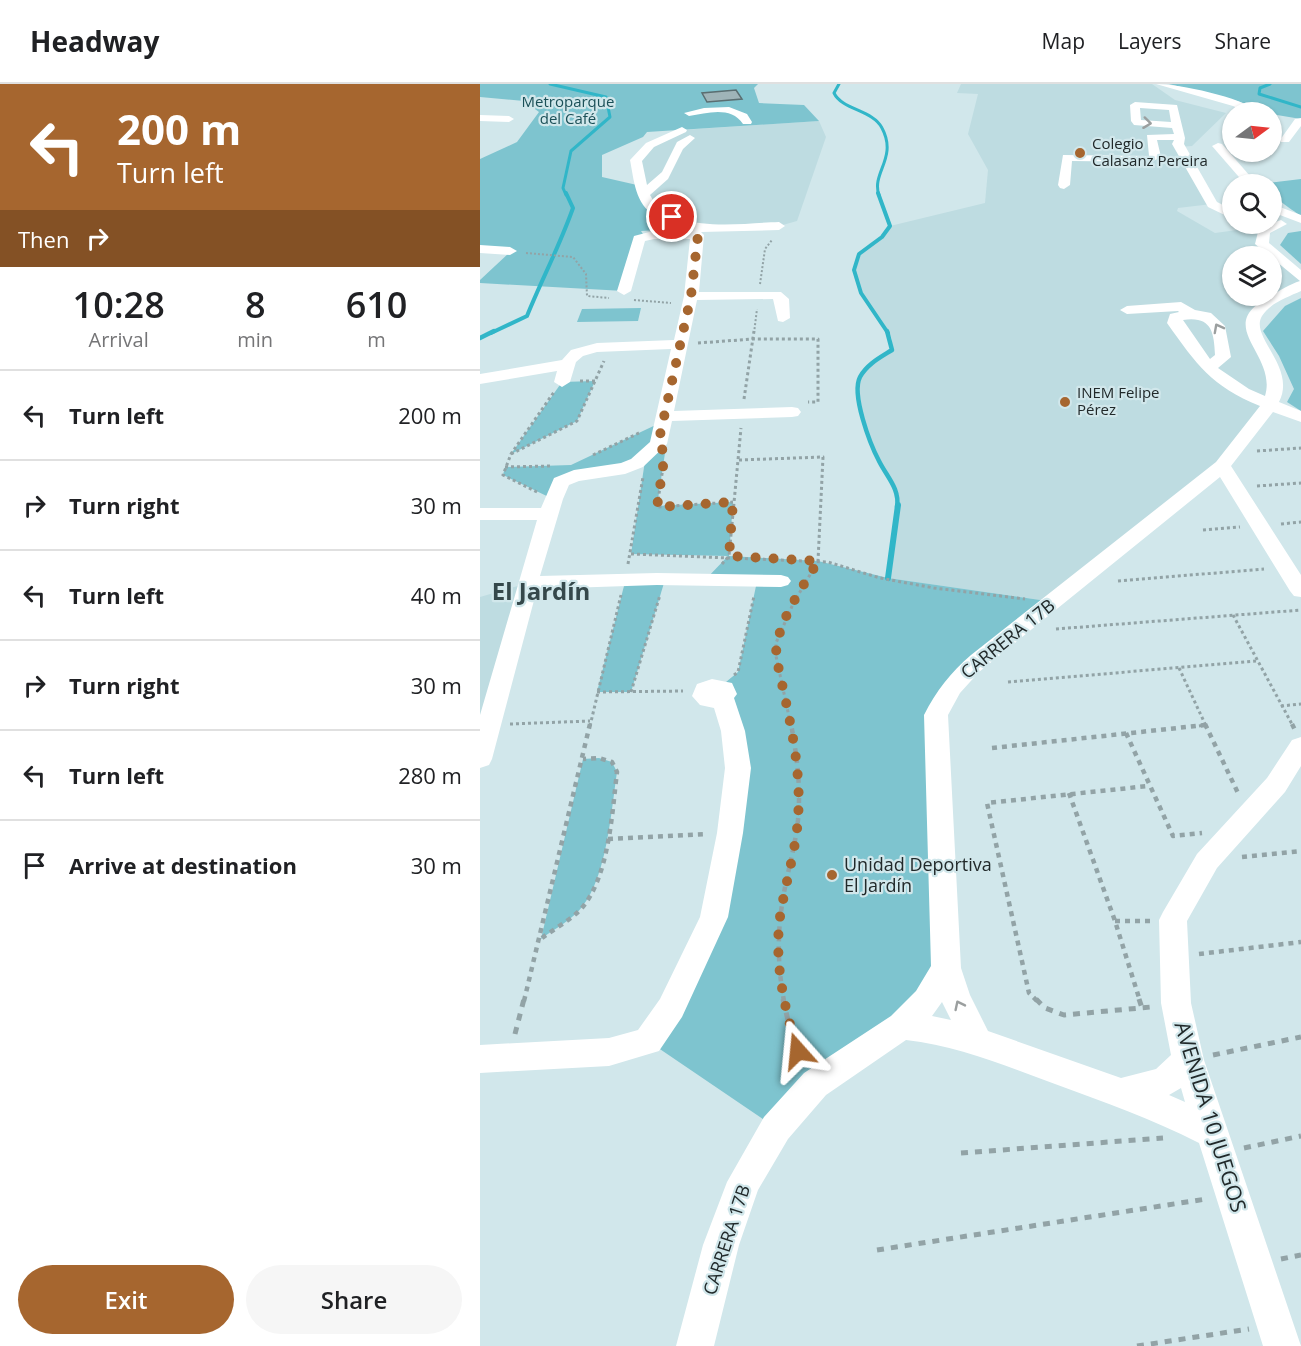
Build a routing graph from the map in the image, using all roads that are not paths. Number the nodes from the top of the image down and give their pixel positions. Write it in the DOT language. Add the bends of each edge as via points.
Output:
graph roads {
  1 [pos="1161,84"];
  2 [pos="1230,102"];
  3 [pos="688,113"];
  4 [pos="480,118"];
  5 [pos="509,119"];
  6 [pos="1299,121"];
  7 [pos="747,122"];
  8 [pos="1177,125"];
  9 [pos="1286,134"];
  10 [pos="1179,142"];
  11 [pos="1218,146"];
  12 [pos="1242,174"];
  13 [pos="1064,185"];
  14 [pos="643,194"];
  15 [pos="1222,209"];
  16 [pos="1282,212"];
  17 [pos="1301,220"];
  18 [pos="1282,222"];
  19 [pos="779,226"];
  20 [pos="695,231"];
  21 [pos="1264,234"];
  22 [pos="480,249"];
  23 [pos="510,251"];
  24 [pos="1301,277"];
  25 [pos="1301,285"];
  26 [pos="624,291"];
  27 [pos="691,296"];
  28 [pos="1127,310"];
  29 [pos="1190,314"];
  30 [pos="783,318"];
  31 [pos="681,344"];
  32 [pos="567,363"];
  33 [pos="1208,368"];
  34 [pos="480,379"];
  35 [pos="562,382"];
  36 [pos="1269,405"];
  37 [pos="792,412"];
  38 [pos="1301,417"];
  39 [pos="663,419"];
  40 [pos="1226,459"];
  41 [pos="551,506"];
  42 [pos="480,514"];
  43 [pos="782,581"];
  44 [pos="528,583"];
  45 [pos="1301,591"];
  46 [pos="716,692"];
  47 [pos="1299,739"];
  48 [pos="480,759"];
  49 [pos="1288,783"];
  50 [pos="946,968"];
  51 [pos="902,1026"];
  52 [pos="976,1041"];
  53 [pos="494,1058"];
  54 [pos="1188,1060"];
  55 [pos="1122,1093"];
  56 [pos="1217,1144"];
  57 [pos="1280,1336"];
  58 [pos="695,1346"];
  1 -- 2 [label="street"];
  3 -- 7 [label="street" via="736,111"];
  4 -- 5 [label="street"];
  6 -- 9 [label="street"];
  8 -- 10 [label="street"];
  10 -- 13 [label="street" via="1151,136 1155,157 1151,159 1067,157"];
  10 -- 15 [label="street" via="1212,204"];
  11 -- 12 [label="street"];
  14 -- 14 [label="street" via="638,156 650,145 686,134 672,156 669,171"];
  14 -- 20 [label="street" via="651,207"];
  16 -- 17 [label="street"];
  17 -- 18 [label="street"];
  19 -- 20 [label="street"];
  20 -- 26 [label="street" via="639,239"];
  20 -- 27 [label="street"];
  21 -- 24 [label="street" via="1262,244"];
  22 -- 23 [label="street"];
  25 -- 36 [label="street, CARRERA 17B" via="1258,310 1251,320 1251,334 1274,368 1275,391"];
  27 -- 30 [label="street" via="759,292 776,295 782,298"];
  27 -- 31 [label="street"];
  28 -- 29 [label="street" via="1180,306"];
  29 -- 33 [label="street" via="1175,317 1175,323"];
  33 -- 29 [label="street, one-way" via="1223,357 1222,334 1213,319"];
  31 -- 32 [label="street" via="591,349 578,352"];
  31 -- 39 [label="street"];
  32 -- 34 [label="street"];
  32 -- 35 [label="street"];
  33 -- 36 [label="street" via="1243,393"];
  36 -- 38 [label="street"];
  36 -- 40 [label="street, CARRERA 17B"];
  37 -- 39 [label="street"];
  39 -- 41 [label="street" via="653,448 637,463 561,482"];
  40 -- 45 [label="street" via="1236,488"];
  40 -- 50 [label="street, CARRERA 17B" via="960,676 945,694 936,715"];
  41 -- 42 [label="street"];
  41 -- 44 [label="street"];
  43 -- 44 [label="street" via="636,579"];
  44 -- 48 [label="street"];
  46 -- 53 [label="street" via="733,731 738,768 730,833 714,917 671,1008 648,1041 609,1052"];
  47 -- 49 [label="street"];
  49 -- 54 [label="street, AVENIDA 10 JUEGOS" via="1248,813 1207,861 1173,920 1176,1003"];
  50 -- 51 [label="street, CARRERA 17B" via="927,1000"];
  52 -- 50 [label="street, one-way"];
  51 -- 52 [label="street" via="938,1030"];
  51 -- 58 [label="street, CARRERA 17B" via="815,1084 776,1128 744,1182 721,1245"];
  52 -- 55 [label="street"];
  54 -- 55 [label="street" via="1165,1082"];
  54 -- 56 [label="street, AVENIDA 10 JUEGOS"];
  55 -- 56 [label="street" via="1170,1111"];
  56 -- 57 [label="street, AVENIDA 10 JUEGOS"];
}
